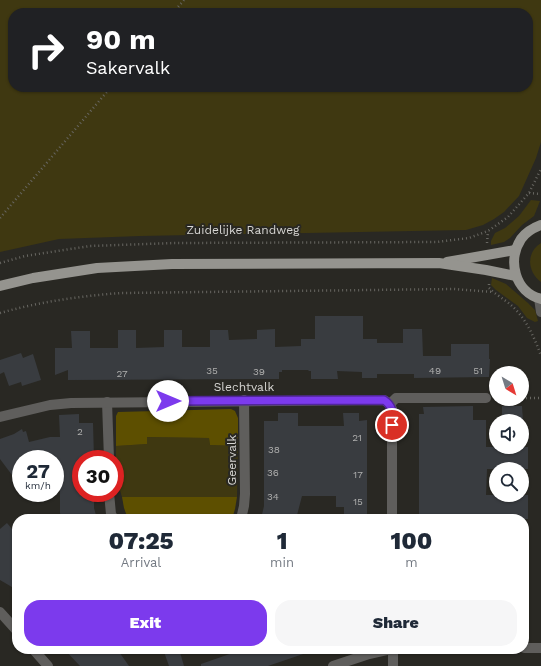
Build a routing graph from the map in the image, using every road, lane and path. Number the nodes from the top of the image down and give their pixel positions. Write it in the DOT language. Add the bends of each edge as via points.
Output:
graph roads {
  1 [pos="184,0"];
  2 [pos="177,8"];
  3 [pos="107,92"];
  4 [pos="541,169"];
  5 [pos="529,193"];
  6 [pos="541,194"];
  7 [pos="0,218"];
  8 [pos="541,225"];
  9 [pos="515,250"];
  10 [pos="0,263"];
  11 [pos="439,263"];
  12 [pos="516,276"];
  13 [pos="0,286"];
  14 [pos="493,292"];
  15 [pos="540,298"];
  16 [pos="541,312"];
  17 [pos="0,313"];
  18 [pos="527,324"];
  19 [pos="541,356"];
  20 [pos="486,398"];
  21 [pos="529,398"];
  22 [pos="541,398"];
  23 [pos="244,400"];
  24 [pos="107,402"];
  25 [pos="390,404"];
  26 [pos="0,417"];
  27 [pos="109,450"];
  28 [pos="109,502"];
  29 [pos="113,514"];
  30 [pos="242,514"];
  31 [pos="392,514"];
  32 [pos="0,612"];
  33 [pos="12,625"];
  34 [pos="529,648"];
  35 [pos="541,648"];
  36 [pos="37,654"];
  37 [pos="369,654"];
  38 [pos="392,654"];
  39 [pos="48,666"];
  40 [pos="333,666"];
  41 [pos="393,666"];
  1 -- 2 [label="path"];
  3 -- 7 [label="path"];
  4 -- 5 [label="path, Zuidelijke Randweg"];
  5 -- 6 [label="path"];
  5 -- 10 [label="path, Zuidelijke Randweg" via="508,218 488,231 469,238 437,242 174,243 90,246 25,256"];
  8 -- 9 [label="main road" via="521,238"];
  9 -- 11 [label="main road"];
  9 -- 12 [label="main road" via="513,258"];
  11 -- 12 [label="main road"];
  11 -- 13 [label="main road" via="172,264 97,268"];
  12 -- 15 [label="main road" via="525,290"];
  14 -- 17 [label="path" via="454,289 121,293 81,296"];
  15 -- 16 [label="street"];
  18 -- 19 [label="path"];
  20 -- 25 [label="street" via="396,398"];
  21 -- 22 [label="path"];
  23 -- 24 [label="street, Slechtvalk"];
  23 -- 25 [label="street, Slechtvalk" via="384,400"];
  23 -- 30 [label="street, Geervalk" via="245,494"];
  24 -- 26 [label="street, Slechtvalk" via="50,405"];
  24 -- 27 [label="street"];
  25 -- 31 [label="street"];
  28 -- 29 [label="street"];
  32 -- 33 [label="street"];
  34 -- 35 [label="street"];
  36 -- 39 [label="street"];
  37 -- 40 [label="street"];
  38 -- 41 [label="street"];
}
